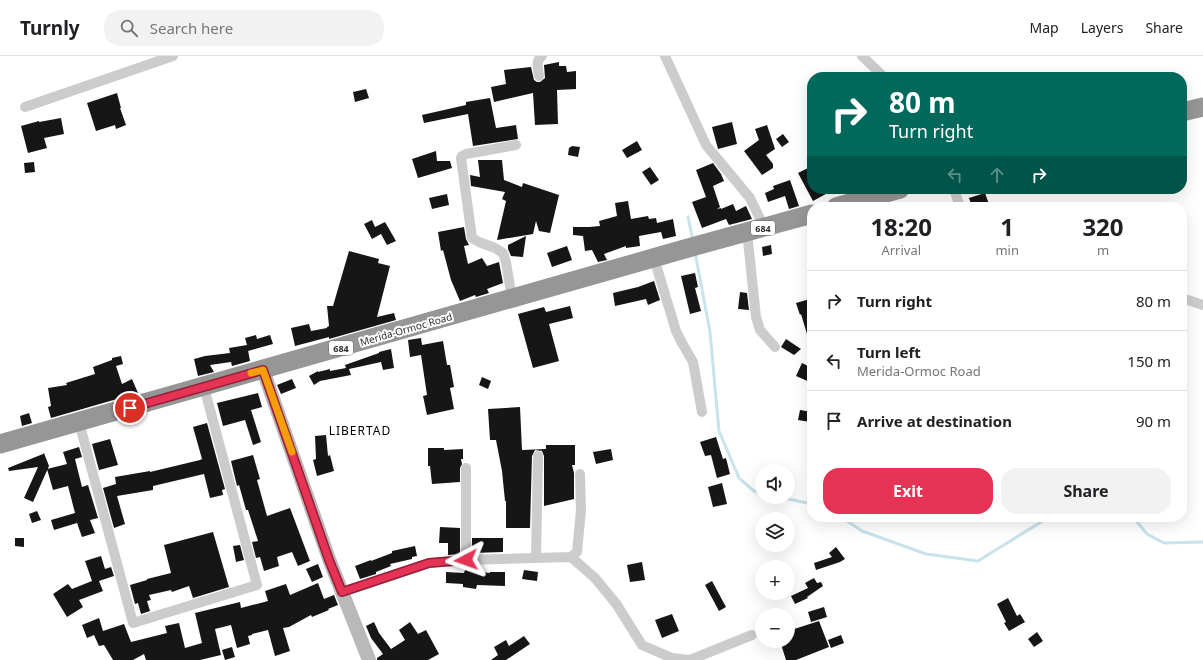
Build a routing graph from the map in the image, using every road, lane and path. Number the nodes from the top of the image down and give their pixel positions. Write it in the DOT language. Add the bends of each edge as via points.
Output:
graph roads {
  1 [pos="173,56"];
  2 [pos="542,56"];
  3 [pos="665,56"];
  4 [pos="862,56"];
  5 [pos="879,72"];
  6 [pos="539,76"];
  7 [pos="24,107"];
  8 [pos="1203,107"];
  9 [pos="1187,111"];
  10 [pos="516,145"];
  11 [pos="882,194"];
  12 [pos="854,202"];
  13 [pos="807,215"];
  14 [pos="755,230"];
  15 [pos="654,258"];
  16 [pos="512,299"];
  17 [pos="1187,300"];
  18 [pos="1203,305"];
  19 [pos="775,347"];
  20 [pos="263,370"];
  21 [pos="204,387"];
  22 [pos="702,412"];
  23 [pos="79,422"];
  24 [pos="0,444"];
  25 [pos="538,456"];
  26 [pos="466,468"];
  27 [pos="580,474"];
  28 [pos="571,557"];
  29 [pos="536,558"];
  30 [pos="466,560"];
  31 [pos="342,592"];
  32 [pos="752,634"];
  33 [pos="369,660"];
  34 [pos="690,660"];
  1 -- 7 [label="street"];
  2 -- 6 [label="street" via="537,64"];
  3 -- 14 [label="street" via="706,145 750,198"];
  4 -- 5 [label="street"];
  8 -- 9 [label="highway"];
  10 -- 16 [label="street" via="466,154 461,158 472,238 496,248 503,254"];
  11 -- 12 [label="highway"];
  13 -- 14 [label="highway, Merida-Ormoc Road / 684"];
  14 -- 15 [label="highway, Merida-Ormoc Road / 684"];
  14 -- 19 [label="street" via="756,317 760,330"];
  15 -- 16 [label="highway, Merida-Ormoc Road / 684"];
  15 -- 22 [label="street" via="676,331 693,362"];
  16 -- 20 [label="highway, Merida-Ormoc Road / 684"];
  17 -- 18 [label="street"];
  20 -- 21 [label="highway, Merida-Ormoc Road / 684"];
  20 -- 31 [label="main road"];
  21 -- 23 [label="highway, Merida-Ormoc Road / 684"];
  21 -- 23 [label="street" via="257,585 133,624"];
  23 -- 24 [label="highway, Merida-Ormoc Road / 684"];
  25 -- 29 [label="street"];
  26 -- 30 [label="street"];
  27 -- 28 [label="street" via="581,510 577,552"];
  28 -- 29 [label="street"];
  28 -- 34 [label="street" via="595,578 617,605 642,644 672,658"];
  29 -- 30 [label="street"];
  30 -- 31 [label="street" via="429,563"];
  31 -- 33 [label="main road"];
  32 -- 34 [label="street"];
}
